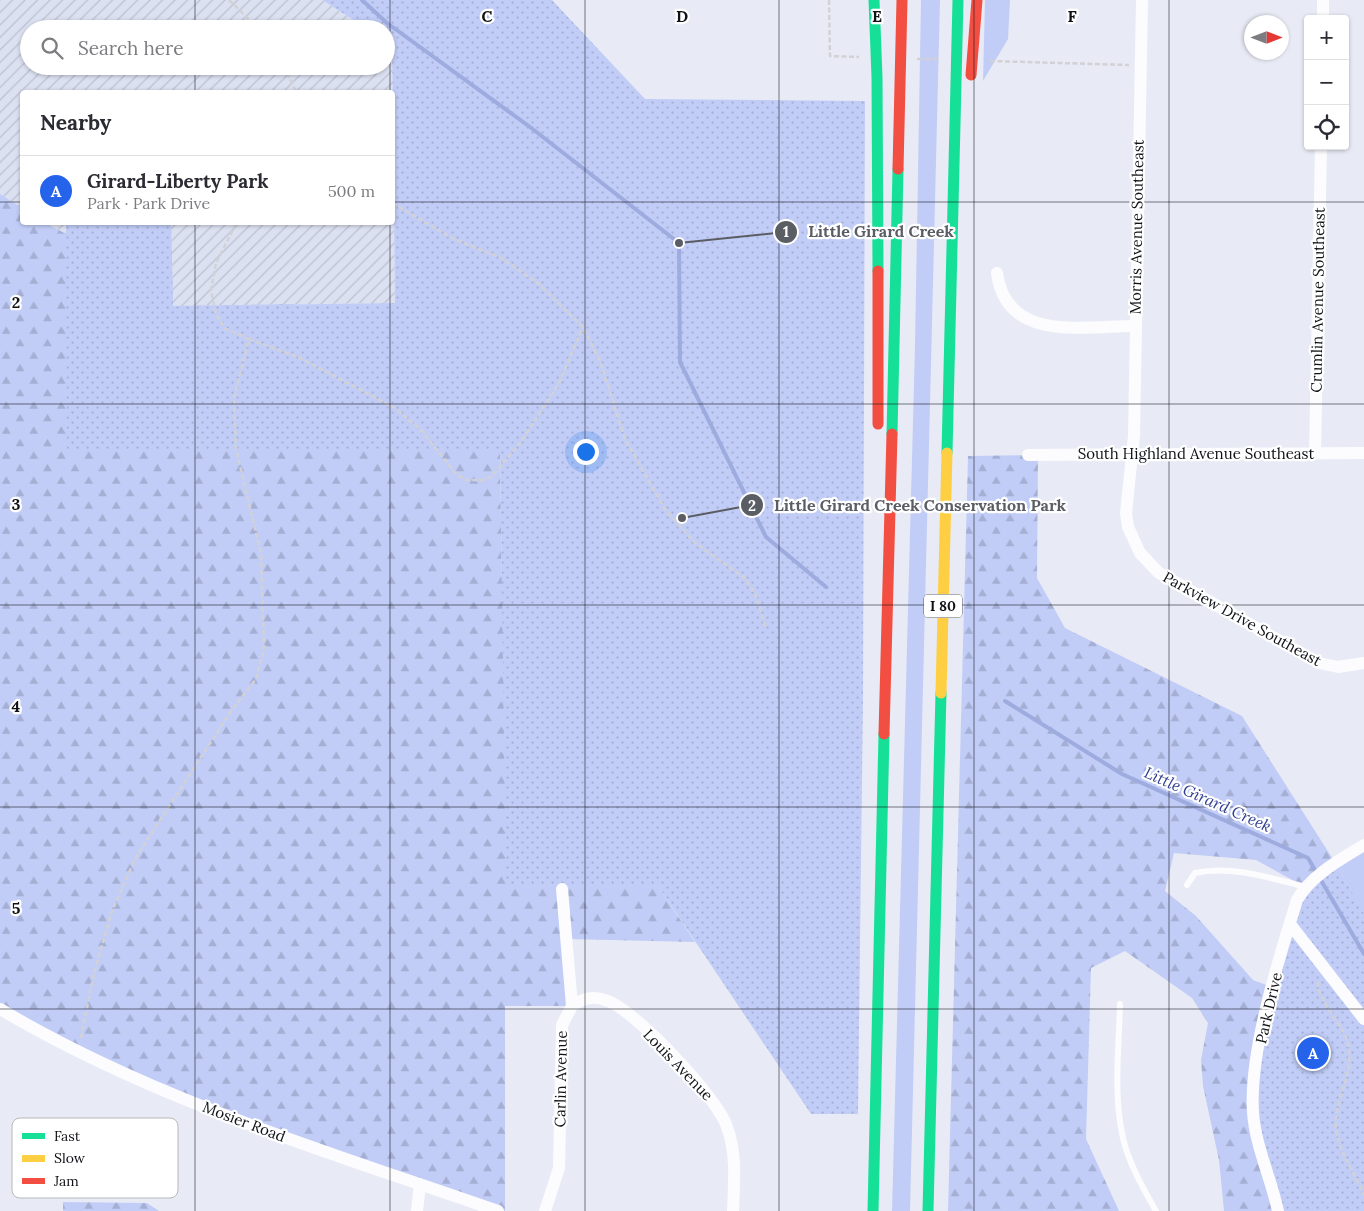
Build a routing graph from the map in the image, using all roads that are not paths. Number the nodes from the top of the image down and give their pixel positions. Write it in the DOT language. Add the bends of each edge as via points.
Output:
graph roads {
  1 [pos="874,0"];
  2 [pos="902,0"];
  3 [pos="958,0"];
  4 [pos="977,0"];
  5 [pos="1142,0"];
  6 [pos="1323,0"];
  7 [pos="1323,15"];
  8 [pos="971,90"];
  9 [pos="1320,150"];
  10 [pos="965,216"];
  11 [pos="997,272"];
  12 [pos="951,277"];
  13 [pos="1136,326"];
  14 [pos="1315,453"];
  15 [pos="1364,453"];
  16 [pos="1132,454"];
  17 [pos="1028,455"];
  18 [pos="891,478"];
  19 [pos="1364,663"];
  20 [pos="1364,845"];
  21 [pos="1308,884"];
  22 [pos="1187,885"];
  23 [pos="562,889"];
  24 [pos="1290,924"];
  25 [pos="1120,1004"];
  26 [pos="572,1006"];
  27 [pos="0,1009"];
  28 [pos="1364,1019"];
  29 [pos="420,1184"];
  30 [pos="417,1211"];
  31 [pos="498,1211"];
  32 [pos="544,1211"];
  33 [pos="733,1211"];
  34 [pos="873,1211"];
  35 [pos="928,1211"];
  36 [pos="1156,1211"];
  37 [pos="1278,1211"];
  1 -- 18 [label="highway" via="877,420"];
  2 -- 18 [label="highway"];
  3 -- 12 [label="highway, I 80"];
  4 -- 8 [label="highway"];
  5 -- 13 [label="street, Morris Avenue Southeast"];
  6 -- 7 [label="street"];
  9 -- 14 [label="street, Crumlin Avenue Southeast"];
  10 -- 12 [label="highway"];
  11 -- 13 [label="street" via="1008,306 1027,319 1059,327"];
  12 -- 35 [label="highway, I 80"];
  13 -- 16 [label="street, Morris Avenue Southeast"];
  14 -- 15 [label="street, South Highland Avenue Southeast"];
  14 -- 16 [label="street, South Highland Avenue Southeast"];
  16 -- 17 [label="street, South Highland Avenue Southeast"];
  16 -- 19 [label="street, Parkview Drive Southeast" via="1126,504 1128,528 1140,553 1151,566 1319,663 1338,667"];
  18 -- 34 [label="highway"];
  20 -- 21 [label="street"];
  21 -- 22 [label="lane" via="1253,874 1205,871 1195,873"];
  21 -- 24 [label="street, Park Drive" via="1297,900"];
  23 -- 26 [label="street, Carlin Avenue"];
  24 -- 28 [label="street"];
  24 -- 37 [label="street, Park Drive" via="1261,1036 1253,1095 1256,1131"];
  25 -- 36 [label="lane" via="1117,1098 1123,1138 1137,1178"];
  26 -- 32 [label="street, Carlin Avenue" via="562,1025 559,1168"];
  26 -- 33 [label="street, Louis Avenue" via="588,998 616,1005 646,1030 712,1098 732,1145"];
  27 -- 29 [label="street, Mosier Road" via="116,1071 218,1113"];
  29 -- 30 [label="street"];
  29 -- 31 [label="street, Mosier Road"];
}
